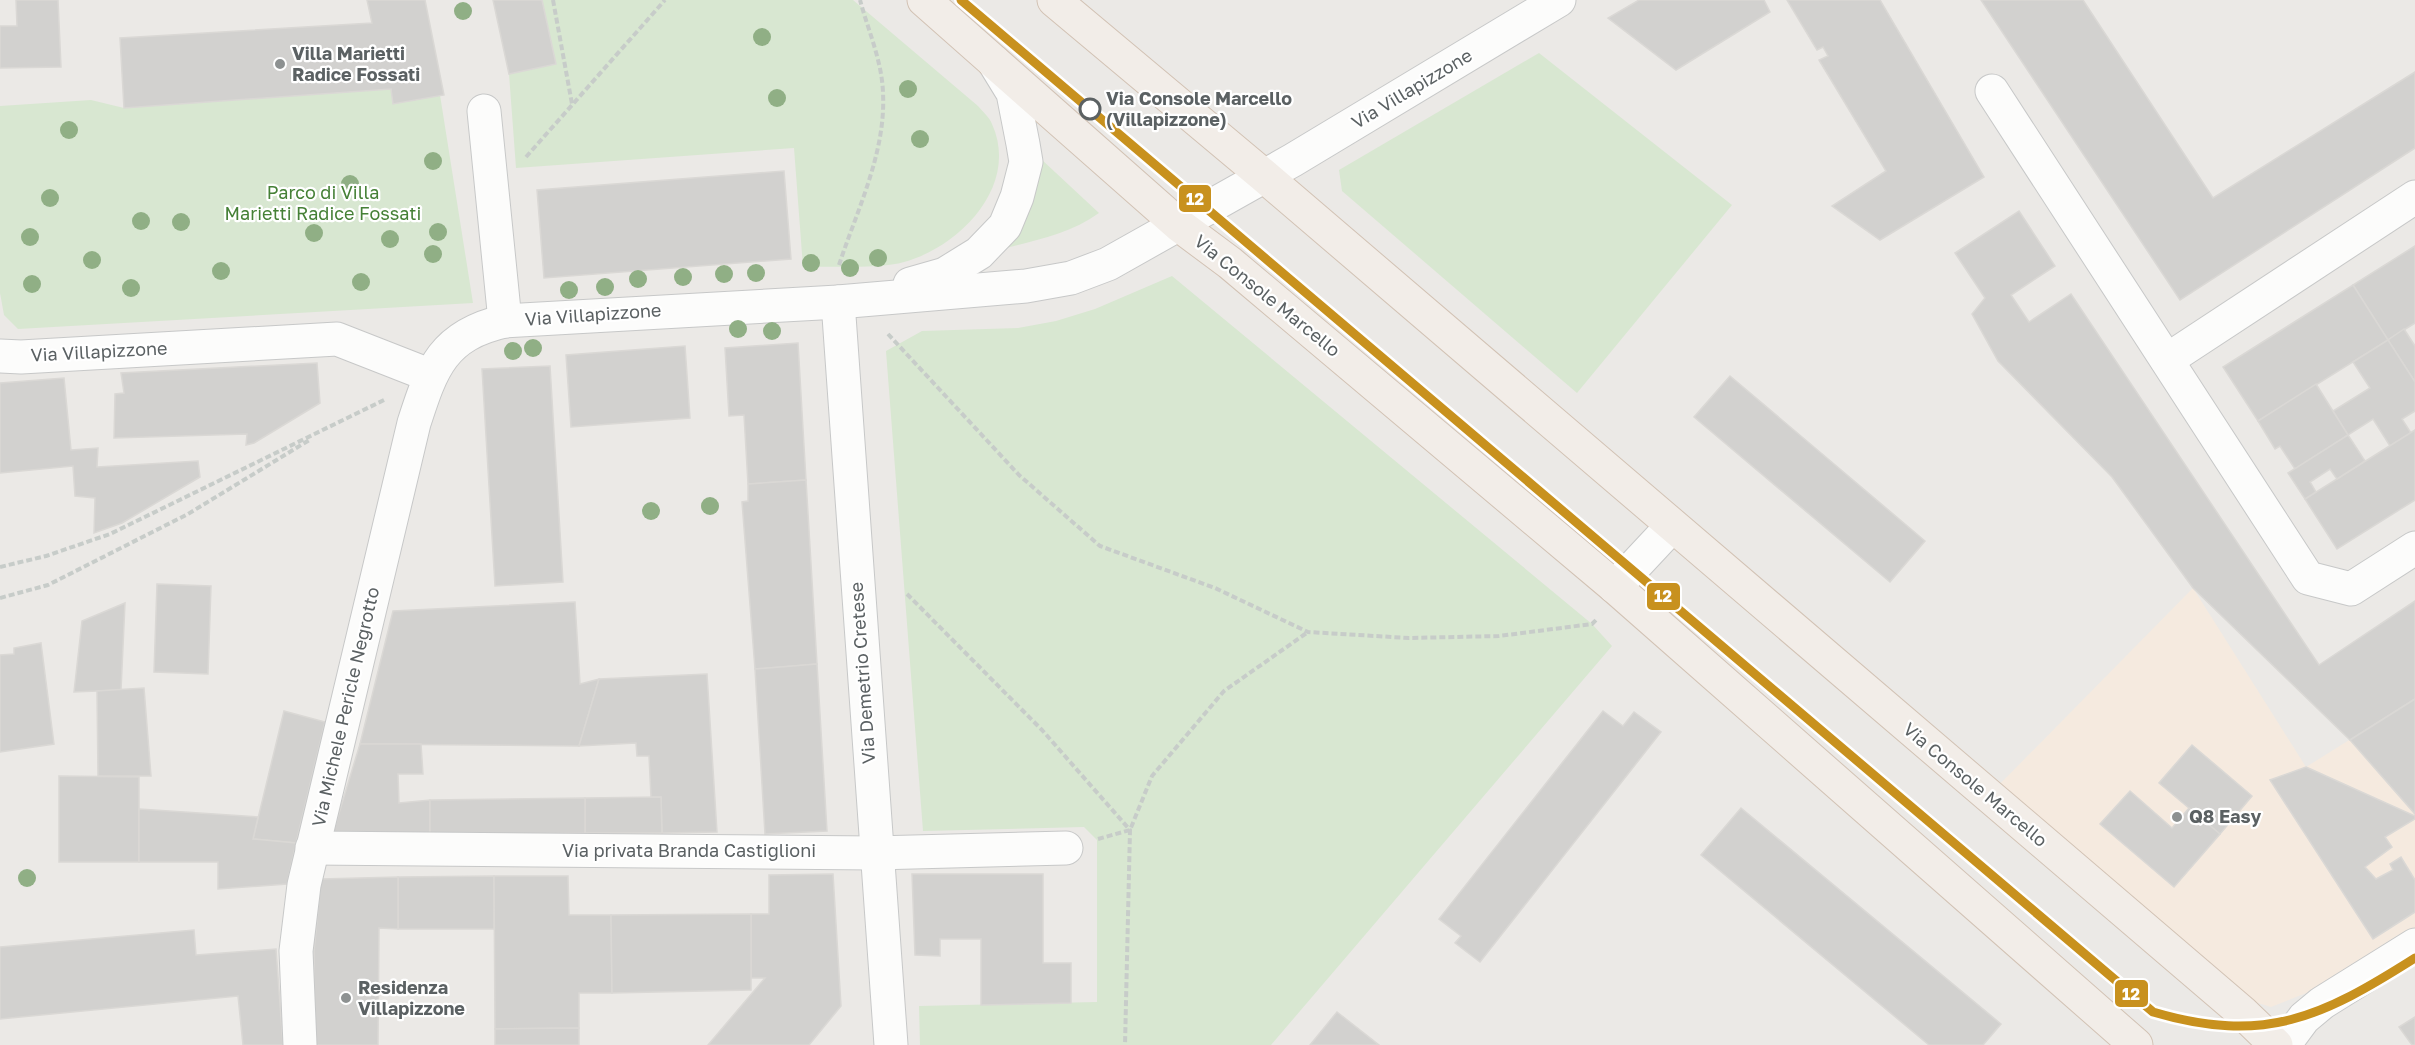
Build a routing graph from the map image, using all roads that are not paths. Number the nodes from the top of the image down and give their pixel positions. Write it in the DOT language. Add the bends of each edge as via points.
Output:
graph roads {
  1 [pos="924,0"];
  2 [pos="1054,0"];
  3 [pos="1558,0"];
  4 [pos="990,56"];
  5 [pos="1992,91"];
  6 [pos="484,111"];
  7 [pos="1263,176"];
  8 [pos="2415,197"];
  9 [pos="1179,225"];
  10 [pos="838,302"];
  11 [pos="505,321"];
  12 [pos="10,356"];
  13 [pos="2167,360"];
  14 [pos="429,375"];
  15 [pos="1672,526"];
  16 [pos="2415,548"];
  17 [pos="1619,591"];
  18 [pos="312,848"];
  19 [pos="1066,848"];
  20 [pos="875,853"];
  21 [pos="2415,945"];
  22 [pos="300,1045"];
  23 [pos="891,1045"];
  24 [pos="2136,1045"];
  25 [pos="2276,1045"];
  26 [pos="2284,1045"];
  1 -- 4 [label="main road, Via Console Marcello"];
  2 -- 7 [label="main road, Via Console Marcello"];
  3 -- 7 [label="street, Via Villapizzone"];
  4 -- 9 [label="main road, Via Console Marcello"];
  4 -- 10 [label="street" via="1013,93 1026,162 1005,226 979,253 945,274"];
  5 -- 13 [label="street"];
  6 -- 11 [label="street"];
  7 -- 9 [label="street, Via Villapizzone"];
  7 -- 15 [label="main road, Via Console Marcello"];
  8 -- 13 [label="street"];
  9 -- 10 [label="street, Via Villapizzone" via="1108,264 1071,278 1026,286"];
  9 -- 17 [label="main road, Via Console Marcello" via="1230,263"];
  10 -- 11 [label="street, Via Villapizzone"];
  10 -- 20 [label="street, Via Demetrio Cretese"];
  11 -- 14 [label="street, Via Villapizzone" via="479,327 459,339"];
  12 -- 14 [label="street, Via Villapizzone" via="337,339"];
  13 -- 16 [label="street" via="2308,578 2351,589"];
  14 -- 18 [label="street, Via Michele Pericle Negrotto" via="411,435"];
  15 -- 17 [label="street"];
  15 -- 25 [label="main road, Via Console Marcello"];
  17 -- 24 [label="main road, Via Console Marcello"];
  18 -- 20 [label="street, Via privata Branda Castiglioni"];
  18 -- 22 [label="street, Via Michele Pericle Negrotto" via="296,951"];
  19 -- 20 [label="street, Via privata Branda Castiglioni"];
  20 -- 23 [label="street, Via Demetrio Cretese"];
  21 -- 26 [label="street" via="2322,1003 2304,1018"];
}
